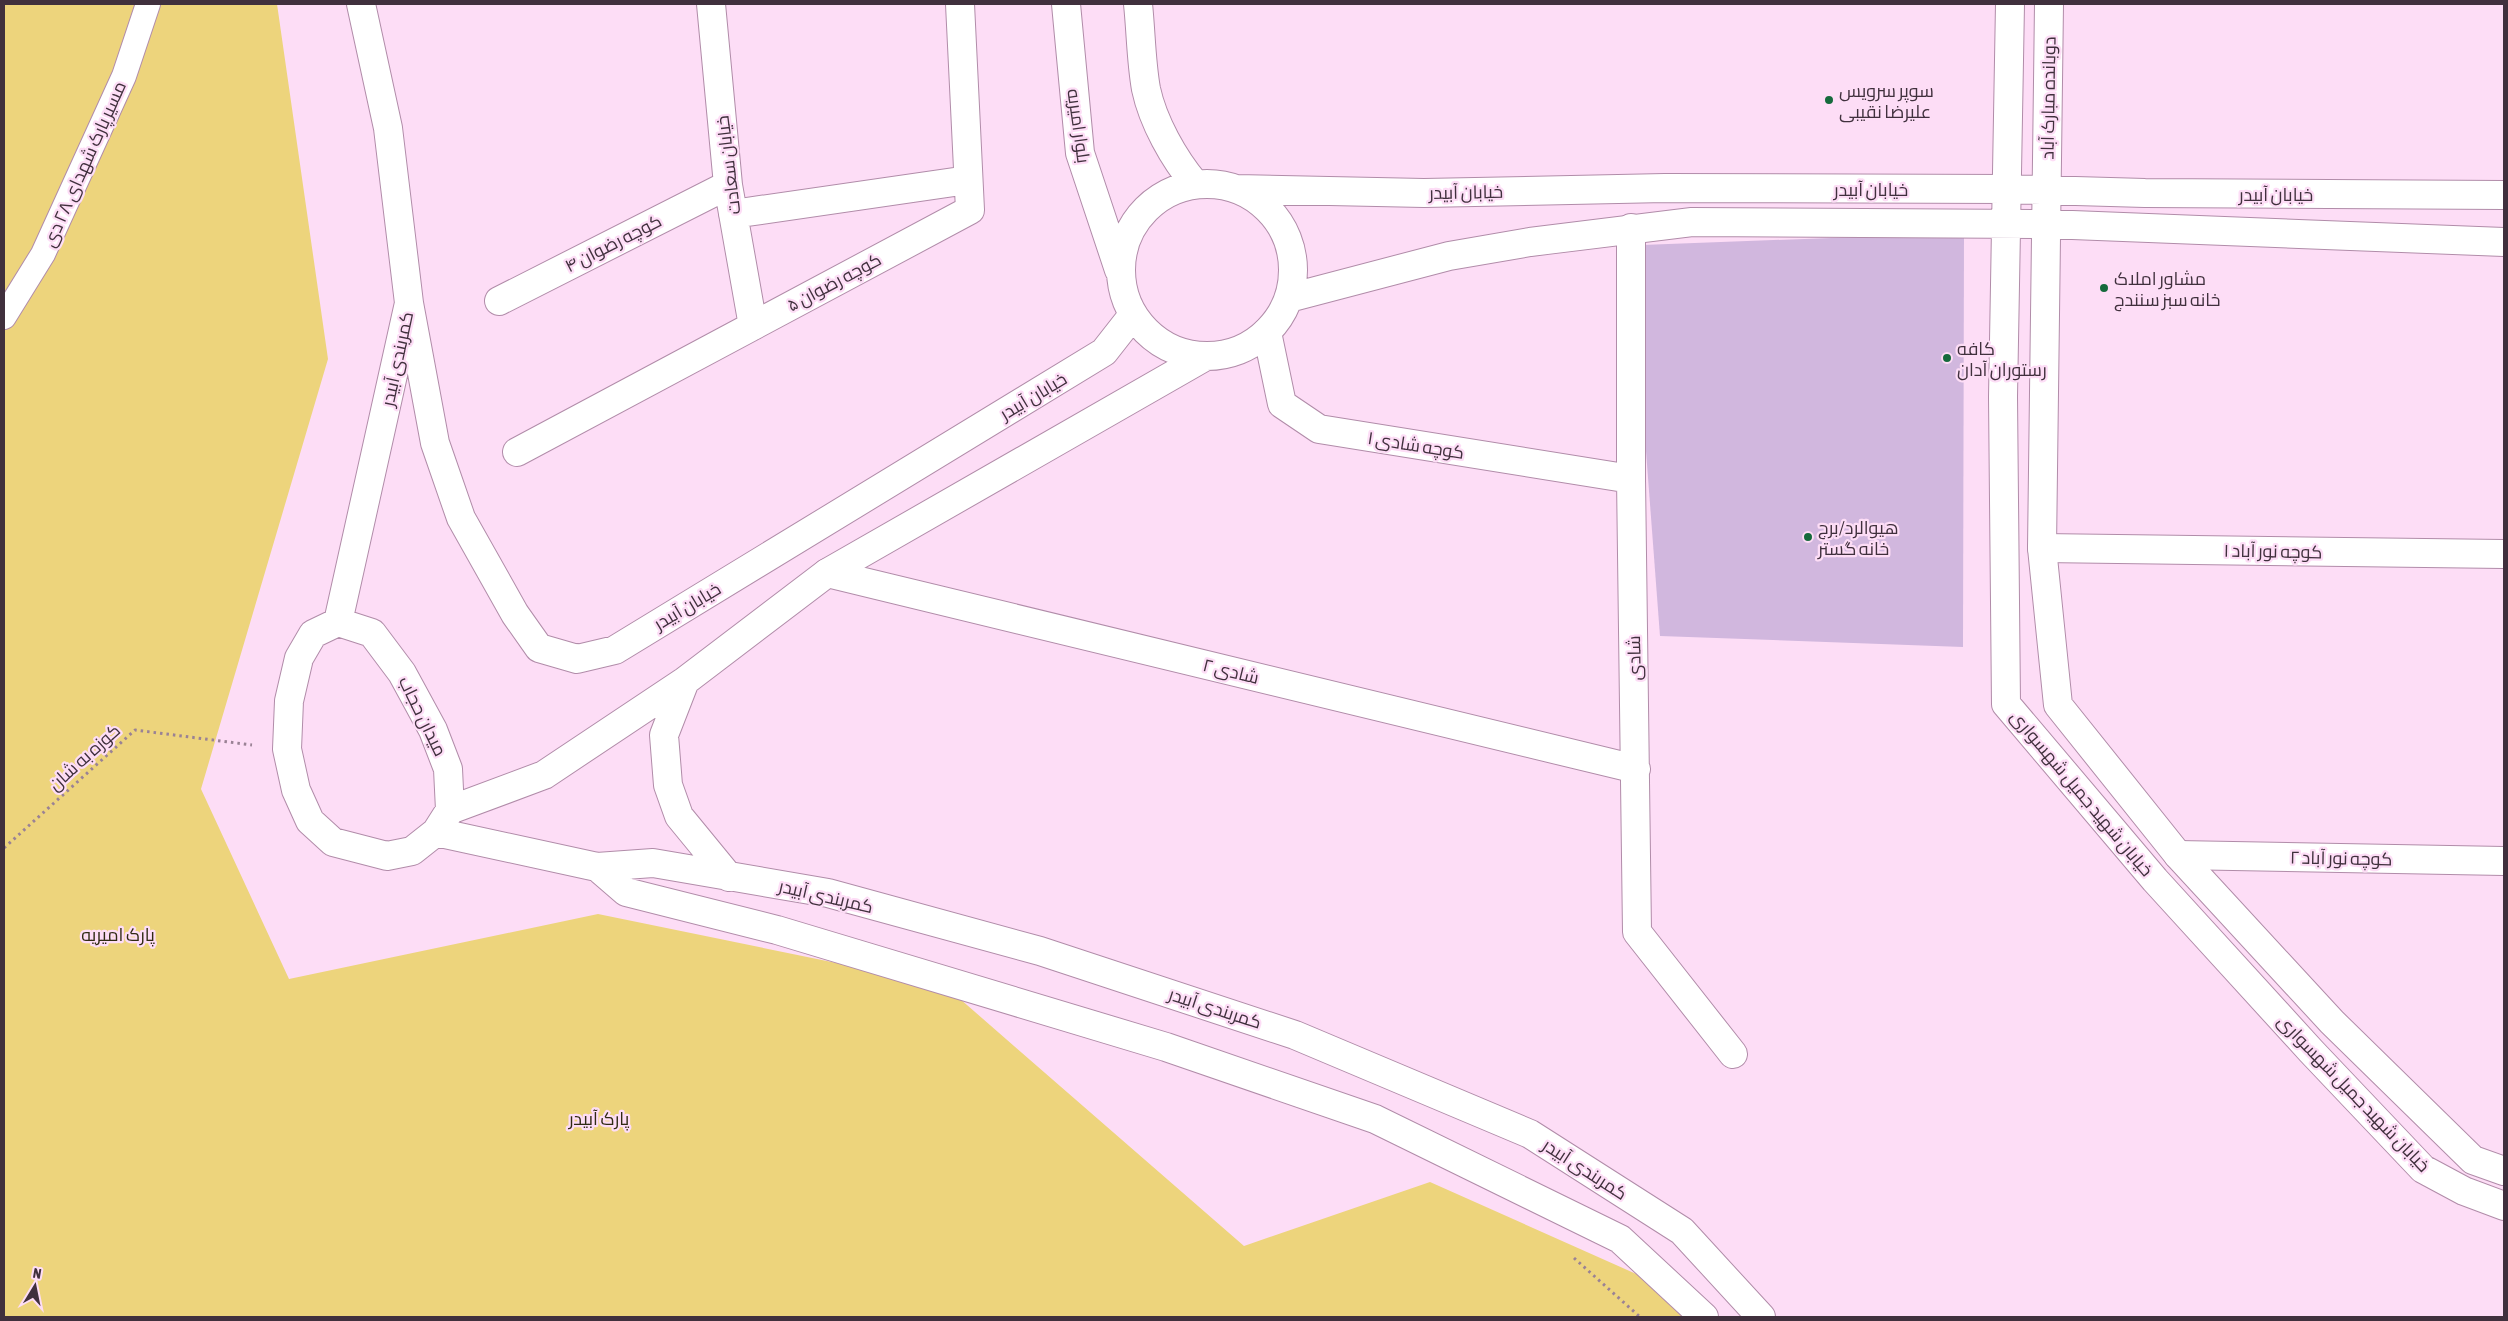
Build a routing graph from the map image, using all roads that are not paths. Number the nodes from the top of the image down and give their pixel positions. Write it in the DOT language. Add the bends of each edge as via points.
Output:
graph roads {
  1 [pos="148,4"];
  2 [pos="362,4"];
  3 [pos="711,4"];
  4 [pos="960,4"];
  5 [pos="1066,4"];
  6 [pos="1138,4"];
  7 [pos="2010,4"];
  8 [pos="2050,4"];
  9 [pos="968,180"];
  10 [pos="1196,184"];
  11 [pos="728,185"];
  12 [pos="1237,189"];
  13 [pos="2008,190"];
  14 [pos="2047,192"];
  15 [pos="2504,195"];
  16 [pos="733,214"];
  17 [pos="2007,223"];
  18 [pos="2046,224"];
  19 [pos="1631,228"];
  20 [pos="2504,242"];
  21 [pos="1120,273"];
  22 [pos="1289,298"];
  23 [pos="499,301"];
  24 [pos="409,303"];
  25 [pos="1133,315"];
  26 [pos="4,317"];
  27 [pos="753,326"];
  28 [pos="1267,332"];
  29 [pos="1206,356"];
  30 [pos="517,452"];
  31 [pos="1631,478"];
  32 [pos="2042,548"];
  33 [pos="2504,554"];
  34 [pos="827,573"];
  35 [pos="338,622"];
  36 [pos="685,681"];
  37 [pos="1636,769"];
  38 [pos="443,821"];
  39 [pos="2178,855"];
  40 [pos="2504,861"];
  41 [pos="597,867"];
  42 [pos="729,876"];
  43 [pos="1733,1054"];
  44 [pos="2504,1171"];
  45 [pos="2504,1206"];
  46 [pos="1704,1317"];
  47 [pos="1761,1317"];
  1 -- 26 [label="lane, مسیر پارک شهدای ۲۸ دی" via="124,76 43,254"];
  2 -- 24 [label="main road, کمربندی آبیدر" via="388,128"];
  3 -- 11 [label="main road, خیابان سعادت"];
  4 -- 9 [label="main road, کوچه رضوان ۵"];
  5 -- 21 [label="main road, بلوار امیریه" via="1080,153"];
  6 -- 10 [label="main road" via="1146,90 1163,136 1177,162"];
  7 -- 13 [label="main road, خیابان شهید جمیل شهسواری"];
  8 -- 14 [label="main road, دوبانده مبارک آباد"];
  9 -- 16 [label="main road"];
  9 -- 27 [label="main road, کوچه رضوان ۵" via="970,210"];
  10 -- 12 [label="main road" via="1217,184"];
  10 -- 21 [label="main road" via="1171,191 1150,205 1133,225 1123,248"];
  11 -- 16 [label="main road, خیابان سعادت"];
  11 -- 23 [label="main road, کوچه رضوان ۴"];
  12 -- 13 [label="main road, خیابان آبیدر" via="1424,193 1665,188"];
  12 -- 22 [label="main road" via="1261,202 1283,230 1290,246 1294,272"];
  13 -- 14 [label="main road, خیابان آبیدر"];
  13 -- 17 [label="main road, خیابان شهید جمیل شهسواری"];
  14 -- 15 [label="main road, خیابان آبیدر"];
  14 -- 18 [label="main road, دوبانده مبارک آباد"];
  16 -- 27 [label="main road, خیابان سعادت"];
  17 -- 18 [label="main road, خیابان آبیدر"];
  17 -- 19 [label="main road, خیابان آبیدر" via="1692,222"];
  17 -- 45 [label="main road, خیابان شهید جمیل شهسواری" via="2003,397 2006,704 2154,880 2423,1169 2464,1191"];
  18 -- 20 [label="main road, خیابان آبیدر"];
  18 -- 32 [label="main road, خیابان شهید جمیل شهسواری"];
  19 -- 22 [label="main road, خیابان آبیدر" via="1448,256"];
  19 -- 31 [label="main road, شادی"];
  21 -- 25 [label="main road" via="1124,295"];
  22 -- 28 [label="main road"];
  24 -- 25 [label="main road, خیابان آبیدر" via="434,443 462,518 515,614 539,648 577,658 615,650 1104,352"];
  24 -- 35 [label="main road, کمربندی آبیدر"];
  25 -- 29 [label="main road" via="1152,336 1178,351"];
  27 -- 30 [label="main road, کوچه رضوان ۵"];
  28 -- 29 [label="main road" via="1250,345"];
  28 -- 31 [label="main road, کوچه شادی ۱" via="1282,404 1319,429"];
  29 -- 34 [label="main road"];
  31 -- 37 [label="main road, شادی"];
  32 -- 33 [label="main road, کوچه نور آباد ۱"];
  32 -- 39 [label="main road, خیابان شهید جمیل شهسواری" via="2058,705"];
  34 -- 36 [label="main road"];
  34 -- 37 [label="main road, شادی ۲"];
  35 -- 38 [label="main road, میدان حجاب" via="372,633 402,673 433,730 448,769"];
  35 -- 38 [label="main road" via="313,634 299,658 289,701 287,749 296,790 310,821 333,842 387,856 412,851"];
  36 -- 38 [label="main road" via="544,775"];
  36 -- 42 [label="main road" via="664,735 668,785 679,816"];
  37 -- 43 [label="main road, شادی" via="1637,932"];
  38 -- 41 [label="main road, کمربندی آبیدر"];
  39 -- 40 [label="main road, کوچه نور آباد ۲"];
  39 -- 44 [label="main road, خیابان شهید جمیل شهسواری" via="2332,1022 2466,1154 2473,1160"];
  41 -- 42 [label="main road, کمربندی آبیدر" via="652,863"];
  41 -- 46 [label="main road, کمربندی آبیدر" via="626,892 777,930 1166,1047 1375,1120 1620,1239"];
  42 -- 47 [label="main road, کمربندی آبیدر" via="828,893 1040,951 1295,1035 1530,1134 1682,1231"];
}
